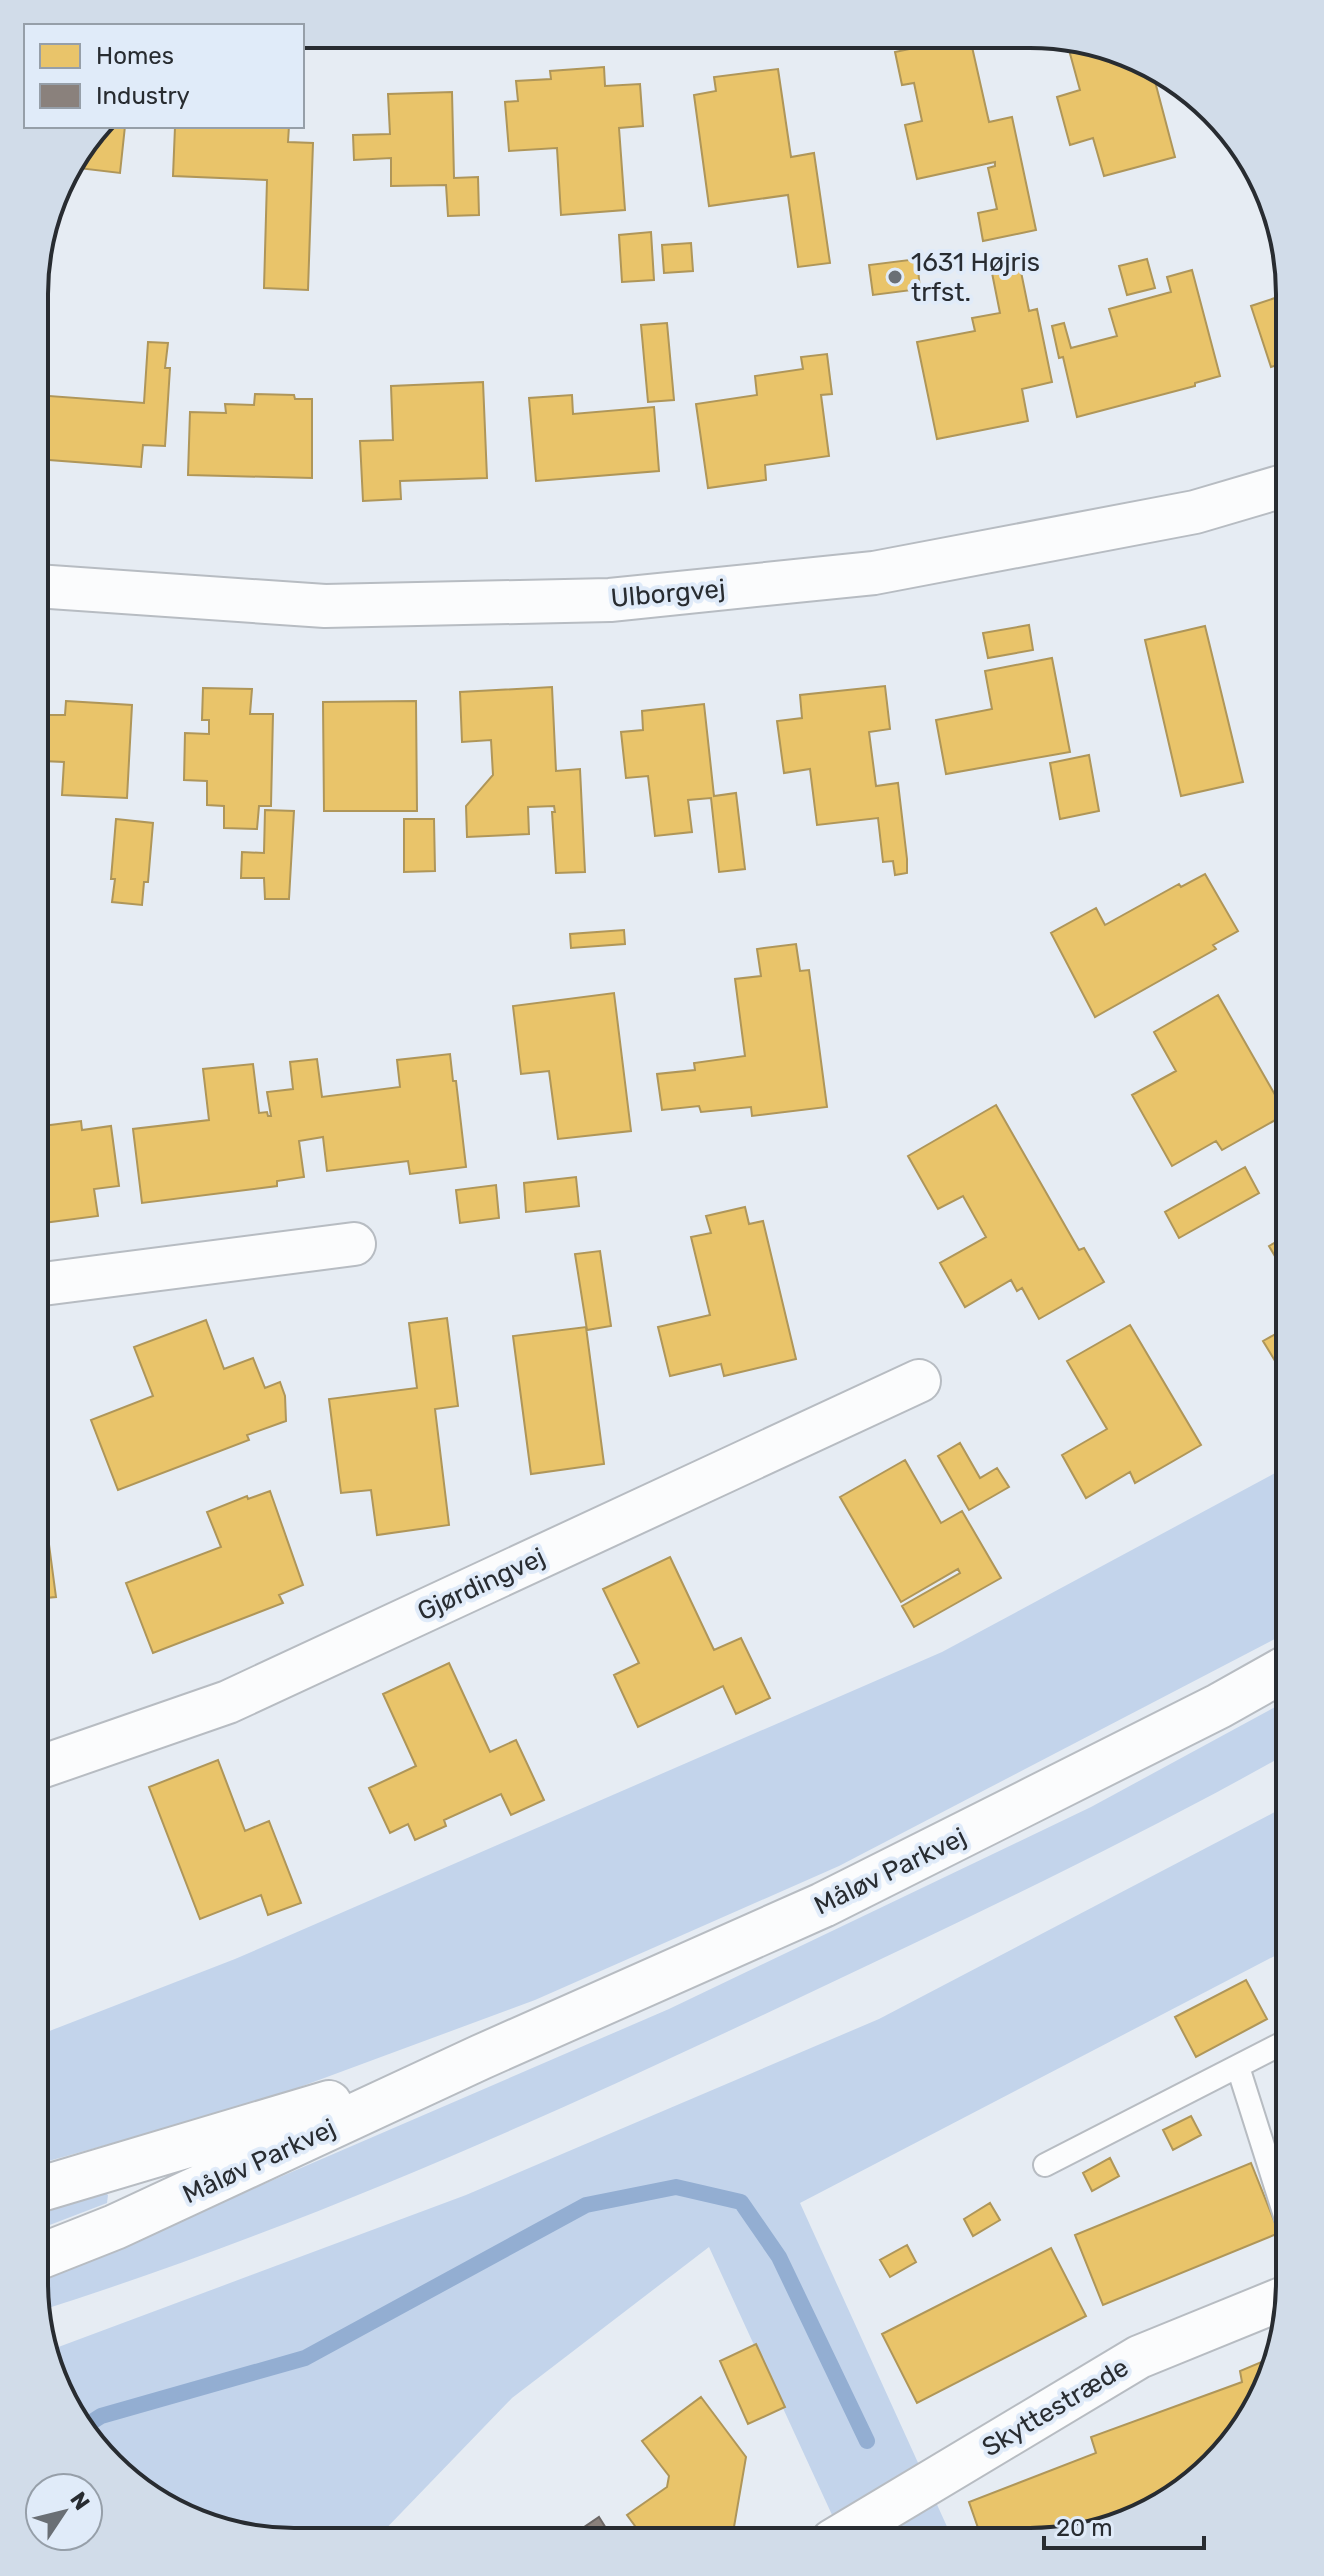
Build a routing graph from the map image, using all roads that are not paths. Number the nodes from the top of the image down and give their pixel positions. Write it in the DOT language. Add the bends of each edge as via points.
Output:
graph roads {
  1 [pos="1276,488"];
  2 [pos="48,587"];
  3 [pos="354,1244"];
  4 [pos="48,1283"];
  5 [pos="919,1381"];
  6 [pos="1275,1674"];
  7 [pos="48,1764"];
  8 [pos="1275,2047"];
  9 [pos="481,2057"];
  10 [pos="1238,2067"];
  11 [pos="1045,2165"];
  12 [pos="1275,2184"];
  13 [pos="48,2187"];
  14 [pos="48,2253"];
  15 [pos="1275,2302"];
  16 [pos="854,2528"];
  1 -- 2 [label="street, Ulborgvej" via="1195,512 874,573 610,600 325,606"];
  3 -- 4 [label="street"];
  5 -- 7 [label="street, Gjørdingvej" via="228,1702"];
  6 -- 9 [label="street, Måløv Parkvej" via="823,1905"];
  8 -- 10 [label="lane"];
  9 -- 13 [label="street, Måløv Parkvej"];
  9 -- 14 [label="street, Måløv Parkvej" via="130,2221"];
  10 -- 11 [label="lane"];
  10 -- 12 [label="lane"];
  15 -- 16 [label="street, Skyttestræde" via="1139,2357"];
}
